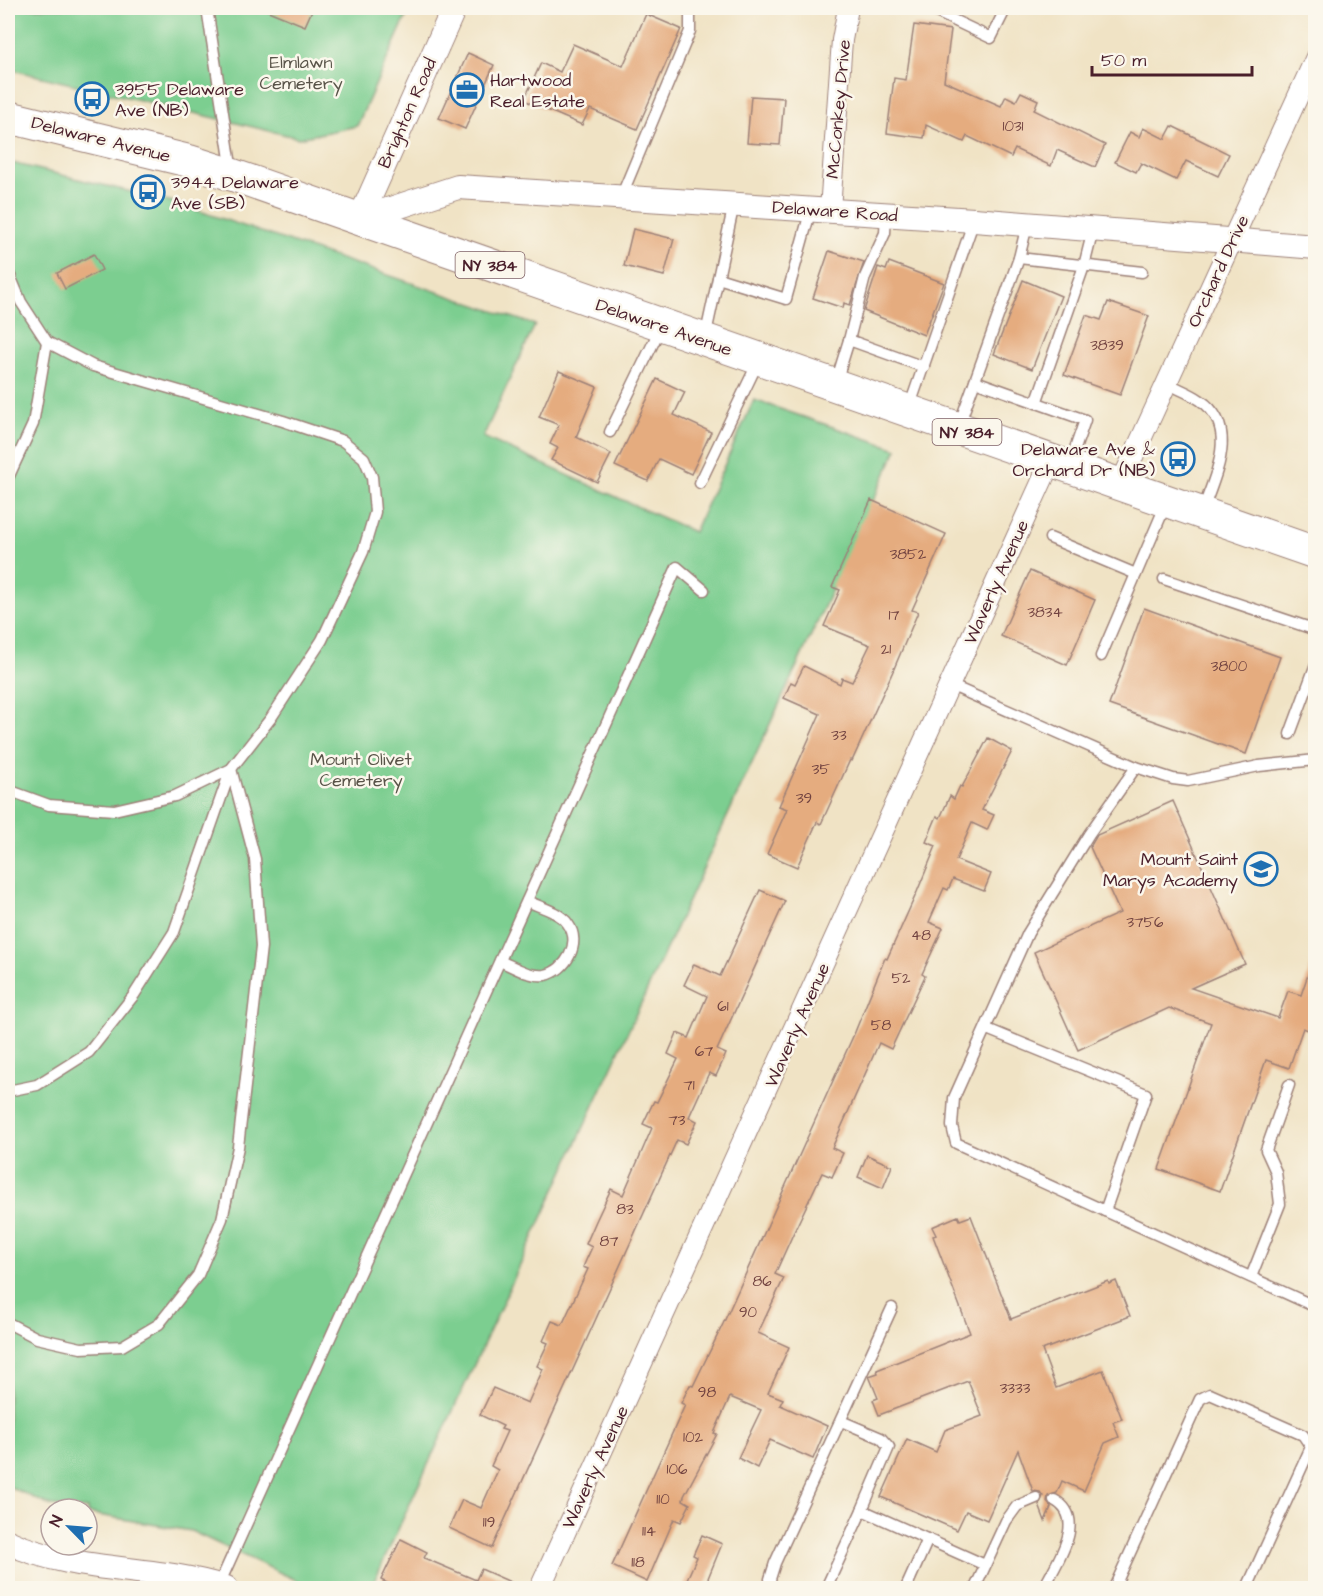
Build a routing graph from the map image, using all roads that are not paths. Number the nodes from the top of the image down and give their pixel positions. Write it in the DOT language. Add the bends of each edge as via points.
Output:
graph roads {
  1 [pos="207,8"];
  2 [pos="454,8"];
  3 [pos="690,8"];
  4 [pos="848,8"];
  5 [pos="928,8"];
  6 [pos="1006,8"];
  7 [pos="1316,57"];
  8 [pos="8,117"];
  9 [pos="233,175"];
  10 [pos="621,198"];
  11 [pos="734,204"];
  12 [pos="820,210"];
  13 [pos="886,214"];
  14 [pos="360,219"];
  15 [pos="974,220"];
  16 [pos="1027,225"];
  17 [pos="1093,230"];
  18 [pos="1232,242"];
  19 [pos="1316,247"];
  20 [pos="1019,258"];
  21 [pos="1084,266"];
  22 [pos="8,271"];
  23 [pos="1142,272"];
  24 [pos="718,278"];
  25 [pos="661,326"];
  26 [pos="849,340"];
  27 [pos="705,341"];
  28 [pos="48,342"];
  29 [pos="759,360"];
  30 [pos="924,367"];
  31 [pos="975,381"];
  32 [pos="1167,383"];
  33 [pos="835,386"];
  34 [pos="1036,402"];
  35 [pos="908,411"];
  36 [pos="958,429"];
  37 [pos="610,432"];
  38 [pos="1060,464"];
  39 [pos="8,478"];
  40 [pos="700,483"];
  41 [pos="1120,485"];
  42 [pos="1167,501"];
  43 [pos="1202,513"];
  44 [pos="1050,538"];
  45 [pos="1316,553"];
  46 [pos="1136,574"];
  47 [pos="1164,579"];
  48 [pos="704,590"];
  49 [pos="1316,630"];
  50 [pos="1101,656"];
  51 [pos="1316,664"];
  52 [pos="950,685"];
  53 [pos="1290,734"];
  54 [pos="1316,760"];
  55 [pos="1136,767"];
  56 [pos="231,770"];
  57 [pos="8,789"];
  58 [pos="527,901"];
  59 [pos="500,961"];
  60 [pos="987,1029"];
  61 [pos="1289,1085"];
  62 [pos="8,1091"];
  63 [pos="1105,1211"];
  64 [pos="1251,1277"];
  65 [pos="1316,1307"];
  66 [pos="892,1308"];
  67 [pos="8,1323"];
  68 [pos="841,1421"];
  69 [pos="1036,1498"];
  70 [pos="1054,1500"];
  71 [pos="862,1510"];
  72 [pos="928,1539"];
  73 [pos="8,1542"];
  74 [pos="986,1565"];
  75 [pos="221,1588"];
  76 [pos="540,1588"];
  77 [pos="772,1588"];
  78 [pos="826,1588"];
  79 [pos="906,1588"];
  80 [pos="975,1588"];
  81 [pos="1044,1588"];
  82 [pos="1114,1588"];
  83 [pos="1247,1588"];
  1 -- 9 [label="lane"];
  2 -- 14 [label="street, Brighton Road"];
  3 -- 10 [label="lane" via="690,31"];
  4 -- 12 [label="street, McConkey Drive"];
  5 -- 6 [label="lane" via="991,38"];
  7 -- 18 [label="street, Orchard Drive"];
  8 -- 9 [label="main road, Delaware Avenue / NY 384"];
  9 -- 14 [label="main road, Delaware Avenue / NY 384"];
  10 -- 11 [label="street, Delaware Road"];
  10 -- 14 [label="street, Delaware Road" via="458,187"];
  11 -- 12 [label="street, Delaware Road"];
  11 -- 24 [label="lane"];
  12 -- 13 [label="street, Delaware Road"];
  12 -- 24 [label="lane" via="786,299"];
  13 -- 15 [label="street, Delaware Road"];
  13 -- 26 [label="lane" via="885,233 865,277"];
  14 -- 25 [label="main road, Delaware Avenue / NY 384"];
  15 -- 16 [label="street, Delaware Road"];
  15 -- 30 [label="lane"];
  16 -- 17 [label="street, Delaware Road"];
  16 -- 20 [label="lane"];
  17 -- 18 [label="street, Delaware Road"];
  17 -- 21 [label="lane"];
  18 -- 19 [label="street, Delaware Road"];
  18 -- 32 [label="street, Orchard Drive"];
  20 -- 21 [label="lane"];
  20 -- 31 [label="lane"];
  21 -- 23 [label="lane"];
  21 -- 34 [label="lane"];
  22 -- 28 [label="lane" via="21,302"];
  24 -- 27 [label="lane"];
  25 -- 27 [label="main road, Delaware Avenue / NY 384"];
  25 -- 37 [label="lane"];
  26 -- 30 [label="lane"];
  26 -- 33 [label="lane"];
  27 -- 29 [label="main road, Delaware Avenue / NY 384"];
  28 -- 39 [label="lane" via="33,424"];
  28 -- 56 [label="lane" via="93,366 343,441 364,458 372,477 375,512 363,552 322,640 272,718"];
  29 -- 33 [label="main road, Delaware Avenue / NY 384"];
  29 -- 40 [label="lane"];
  30 -- 35 [label="lane"];
  31 -- 34 [label="lane"];
  31 -- 36 [label="lane"];
  32 -- 41 [label="street, Orchard Drive"];
  32 -- 43 [label="lane" via="1201,400 1220,420 1223,450"];
  33 -- 35 [label="main road, Delaware Avenue / NY 384"];
  34 -- 38 [label="lane" via="1085,420"];
  35 -- 36 [label="main road, Delaware Avenue / NY 384"];
  36 -- 38 [label="main road, Delaware Avenue / NY 384"];
  38 -- 41 [label="main road, Delaware Avenue / NY 384"];
  38 -- 52 [label="street, Waverly Avenue"];
  41 -- 42 [label="main road, Delaware Avenue / NY 384"];
  42 -- 43 [label="main road, Delaware Avenue / NY 384"];
  42 -- 46 [label="lane"];
  43 -- 45 [label="main road, Delaware Avenue / NY 384"];
  44 -- 46 [label="lane"];
  46 -- 50 [label="lane"];
  47 -- 49 [label="lane"];
  48 -- 58 [label="lane" via="677,567"];
  51 -- 53 [label="lane"];
  52 -- 55 [label="lane"];
  52 -- 76 [label="street, Waverly Avenue"];
  54 -- 55 [label="lane" via="1259,766 1188,782"];
  55 -- 60 [label="lane" via="1028,933"];
  56 -- 57 [label="lane" via="175,796 114,810 49,805"];
  56 -- 62 [label="lane" via="174,932 134,995 90,1052 37,1085"];
  56 -- 67 [label="lane" via="255,860 261,948 238,1147 222,1219 198,1275 159,1323 122,1346 81,1348 37,1338"];
  58 -- 59 [label="lane"];
  58 -- 59 [label="lane" via="557,914 568,924 574,939 570,955 560,969 545,975 530,974"];
  59 -- 75 [label="lane"];
  60 -- 63 [label="lane" via="954,1098 952,1126 956,1143"];
  60 -- 63 [label="lane" via="1146,1094"];
  61 -- 64 [label="lane" via="1266,1150 1276,1172 1280,1204"];
  63 -- 64 [label="lane"];
  64 -- 65 [label="lane"];
  66 -- 68 [label="lane"];
  68 -- 71 [label="lane" via="881,1438 889,1448"];
  68 -- 77 [label="lane" via="775,1563"];
  69 -- 74 [label="lane" via="1017,1506"];
  70 -- 81 [label="lane" via="1070,1514 1071,1530"];
  71 -- 72 [label="lane"];
  71 -- 78 [label="lane"];
  72 -- 74 [label="lane"];
  72 -- 79 [label="lane"];
  73 -- 75 [label="street" via="70,1563"];
  74 -- 80 [label="lane"];
  82 -- 83 [label="lane" via="1200,1399 1210,1394 1303,1435 1311,1446"];
}
